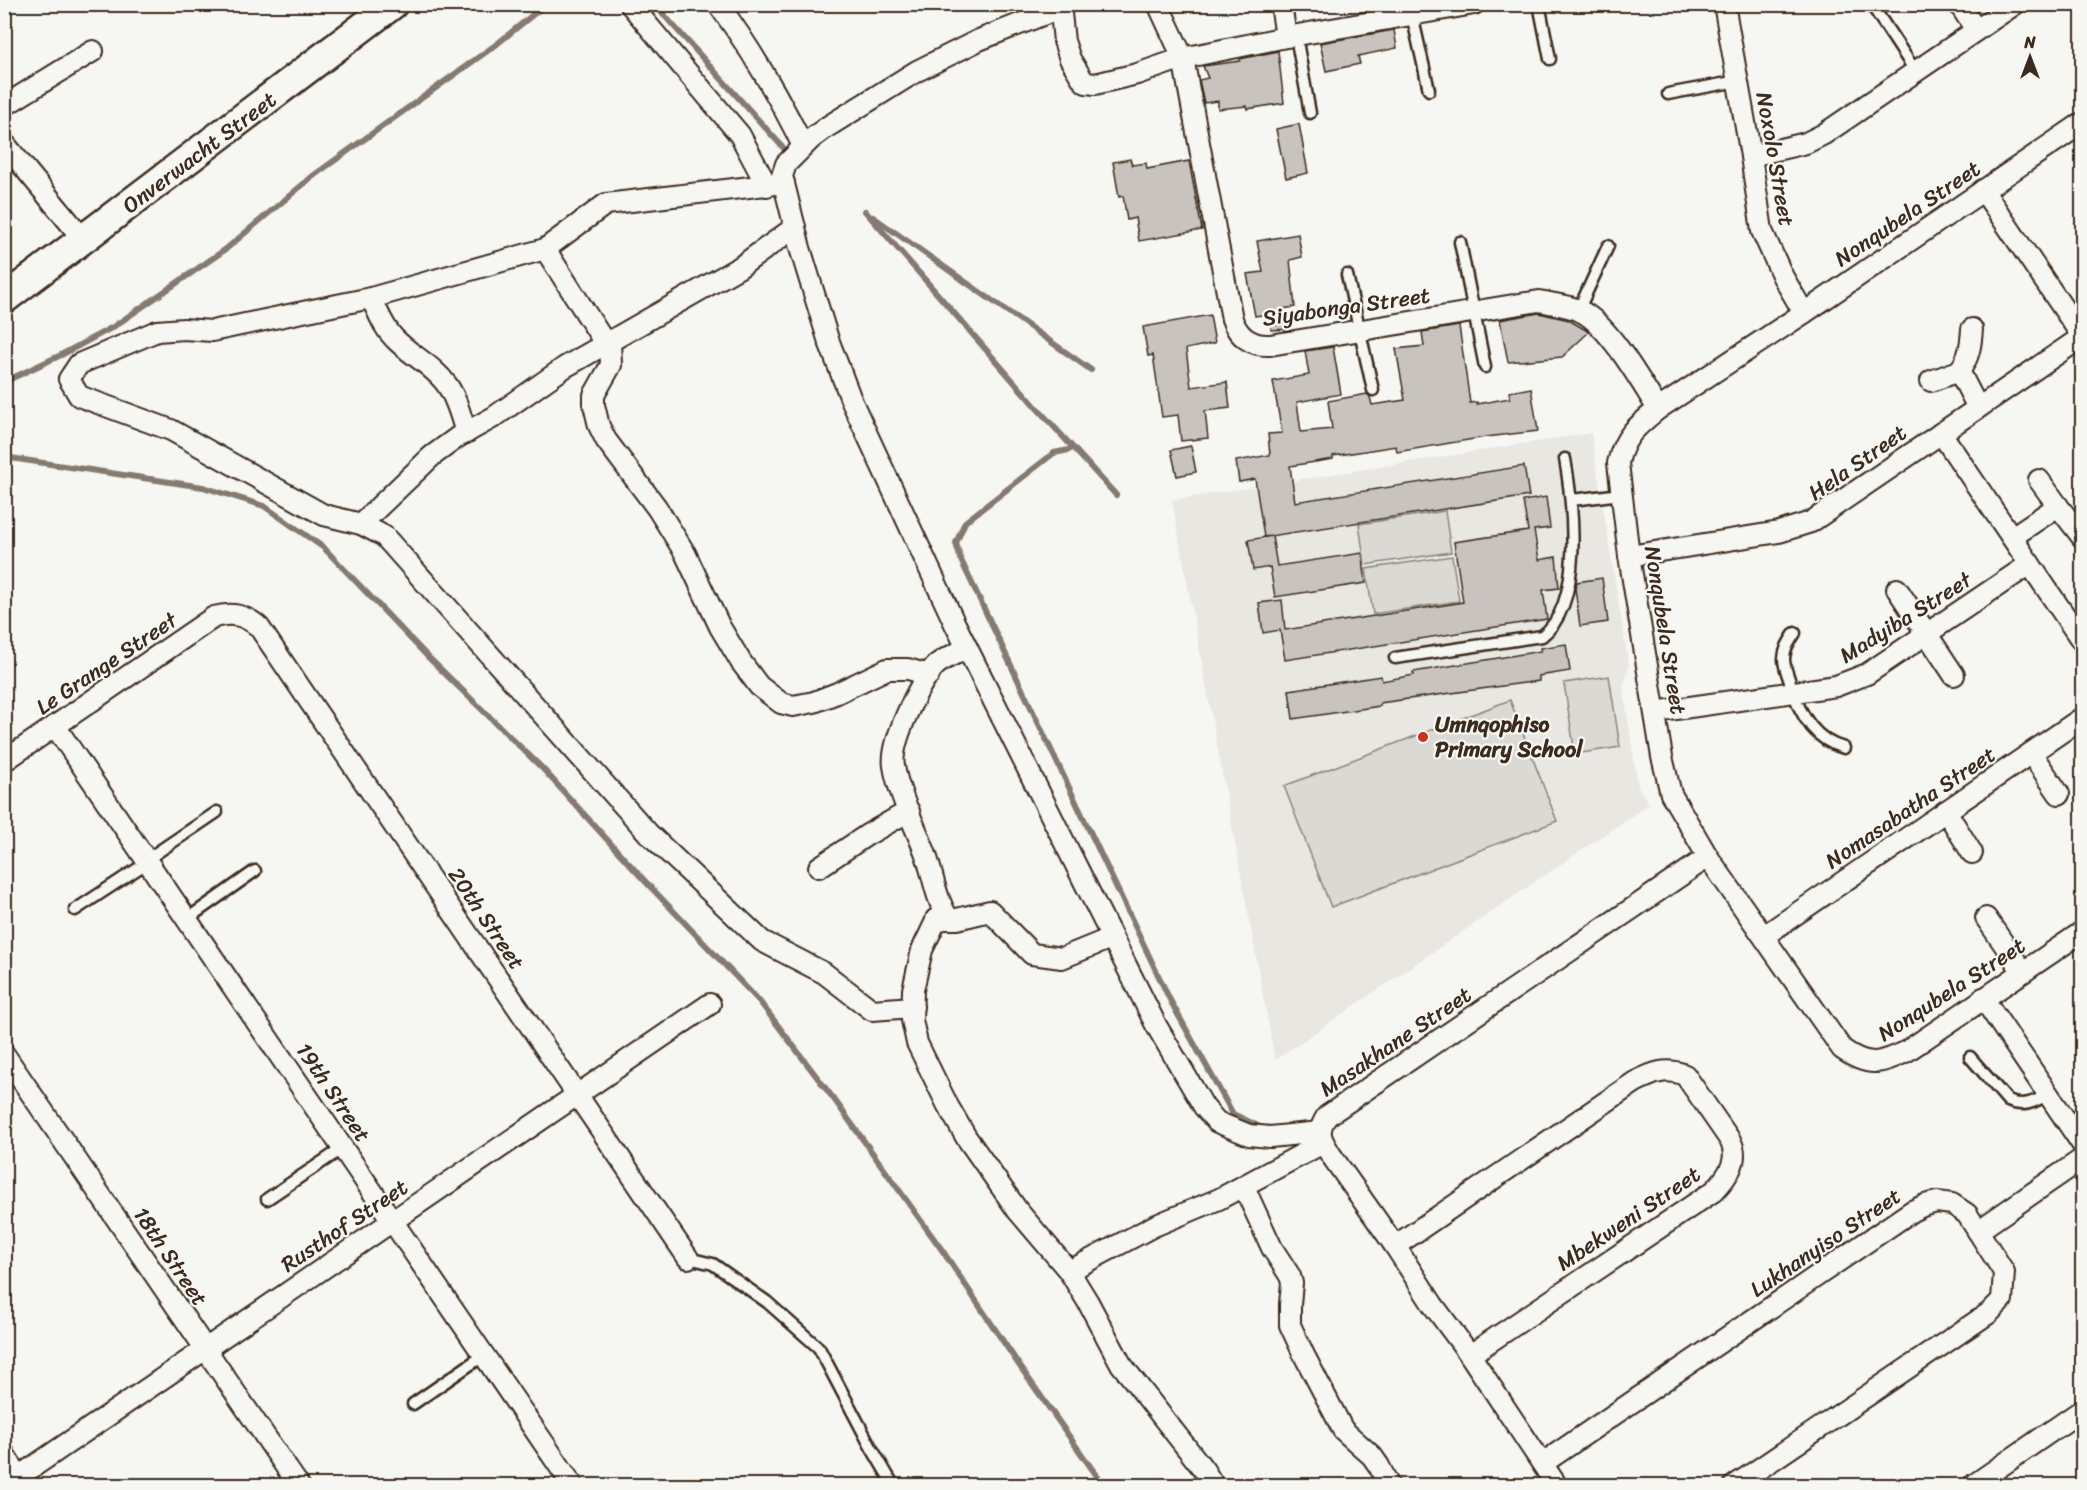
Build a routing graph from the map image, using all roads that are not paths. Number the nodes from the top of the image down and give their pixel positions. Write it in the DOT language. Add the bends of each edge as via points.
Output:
graph roads {
  1 [pos="393,4"];
  2 [pos="630,4"];
  3 [pos="717,4"];
  4 [pos="1158,4"];
  5 [pos="1281,4"];
  6 [pos="1474,4"];
  7 [pos="1539,4"];
  8 [pos="1724,4"];
  9 [pos="1871,4"];
  10 [pos="1959,4"];
  11 [pos="2015,4"];
  12 [pos="1060,6"];
  13 [pos="1412,15"];
  14 [pos="1976,30"];
  15 [pos="1291,37"];
  16 [pos="93,51"];
  17 [pos="1183,58"];
  18 [pos="1550,59"];
  19 [pos="1916,72"];
  20 [pos="1738,81"];
  21 [pos="1428,90"];
  22 [pos="1668,94"];
  23 [pos="4,106"];
  24 [pos="1310,113"];
  25 [pos="2082,123"];
  26 [pos="4,143"];
  27 [pos="803,146"];
  28 [pos="1751,156"];
  29 [pos="775,184"];
  30 [pos="1983,190"];
  31 [pos="795,227"];
  32 [pos="83,239"];
  33 [pos="1461,242"];
  34 [pos="1608,246"];
  35 [pos="545,249"];
  36 [pos="1347,275"];
  37 [pos="371,298"];
  38 [pos="4,299"];
  39 [pos="1578,310"];
  40 [pos="1476,312"];
  41 [pos="1804,313"];
  42 [pos="1972,329"];
  43 [pos="1360,331"];
  44 [pos="2082,336"];
  45 [pos="608,342"];
  46 [pos="1485,367"];
  47 [pos="1959,371"];
  48 [pos="1931,381"];
  49 [pos="1372,390"];
  50 [pos="1978,408"];
  51 [pos="1658,409"];
  52 [pos="466,433"];
  53 [pos="1941,433"];
  54 [pos="1565,459"];
  55 [pos="2039,480"];
  56 [pos="1621,494"];
  57 [pos="1572,500"];
  58 [pos="2058,506"];
  59 [pos="361,524"];
  60 [pos="2012,537"];
  61 [pos="2082,537"];
  62 [pos="1629,556"];
  63 [pos="2030,564"];
  64 [pos="1897,589"];
  65 [pos="237,615"];
  66 [pos="1795,633"];
  67 [pos="1926,635"];
  68 [pos="2082,641"];
  69 [pos="967,648"];
  70 [pos="1395,658"];
  71 [pos="929,675"];
  72 [pos="1954,675"];
  73 [pos="1793,692"];
  74 [pos="1655,712"];
  75 [pos="2082,718"];
  76 [pos="55,726"];
  77 [pos="1844,748"];
  78 [pos="2031,753"];
  79 [pos="4,761"];
  80 [pos="2059,794"];
  81 [pos="909,811"];
  82 [pos="1946,811"];
  83 [pos="217,812"];
  84 [pos="1972,852"];
  85 [pos="1708,858"];
  86 [pos="147,861"];
  87 [pos="819,867"];
  88 [pos="255,871"];
  89 [pos="75,910"];
  90 [pos="1986,918"];
  91 [pos="186,919"];
  92 [pos="939,919"];
  93 [pos="2082,932"];
  94 [pos="1764,936"];
  95 [pos="1111,938"];
  96 [pos="2024,972"];
  97 [pos="1983,998"];
  98 [pos="710,1004"];
  99 [pos="913,1007"];
  100 [pos="4,1054"];
  101 [pos="1970,1057"];
  102 [pos="2048,1094"];
  103 [pos="578,1095"];
  104 [pos="1322,1137"];
  105 [pos="2082,1144"];
  106 [pos="343,1148"];
  107 [pos="2082,1159"];
  108 [pos="1244,1187"];
  109 [pos="267,1199"];
  110 [pos="392,1221"];
  111 [pos="1978,1231"];
  112 [pos="1395,1246"];
  113 [pos="688,1258"];
  114 [pos="1069,1271"];
  115 [pos="206,1349"];
  116 [pos="484,1355"];
  117 [pos="1470,1355"];
  118 [pos="413,1404"];
  119 [pos="2082,1410"];
  120 [pos="4,1454"];
  121 [pos="1543,1463"];
  122 [pos="16,1482"];
  123 [pos="299,1485"];
  124 [pos="573,1485"];
  125 [pos="894,1485"];
  126 [pos="1214,1485"];
  127 [pos="1389,1485"];
  128 [pos="1557,1485"];
  129 [pos="1734,1485"];
  130 [pos="1972,1485"];
  1 -- 32 [label="street, Onverwacht Street"];
  2 -- 29 [label="street" via="740,135"];
  3 -- 27 [label="street" via="750,51"];
  4 -- 17 [label="street, Siyabonga Street"];
  5 -- 15 [label="street"];
  6 -- 13 [label="street"];
  7 -- 18 [label="lane"];
  8 -- 20 [label="street, Noxolo Street"];
  9 -- 19 [label="lane"];
  10 -- 14 [label="street"];
  11 -- 14 [label="street"];
  12 -- 17 [label="street" via="1070,59 1086,83 1104,83"];
  12 -- 27 [label="street" via="917,71"];
  13 -- 15 [label="street"];
  13 -- 21 [label="lane"];
  14 -- 19 [label="street"];
  15 -- 17 [label="street"];
  15 -- 24 [label="lane"];
  16 -- 23 [label="street"];
  17 -- 43 [label="street, Siyabonga Street" via="1236,329 1247,340 1263,346"];
  19 -- 28 [label="street" via="1824,134 1806,143"];
  20 -- 22 [label="lane"];
  20 -- 28 [label="street, Noxolo Street"];
  25 -- 30 [label="street, Nonqubela Street"];
  26 -- 32 [label="street"];
  27 -- 29 [label="street" via="783,168"];
  28 -- 41 [label="street, Noxolo Street" via="1762,231"];
  29 -- 31 [label="street"];
  29 -- 35 [label="street" via="606,204"];
  30 -- 41 [label="street, Nonqubela Street"];
  30 -- 44 [label="street"];
  31 -- 45 [label="street" via="740,267"];
  31 -- 69 [label="street" via="828,339 852,402"];
  32 -- 38 [label="street, Onverwacht Street"];
  33 -- 40 [label="lane"];
  34 -- 39 [label="lane"];
  35 -- 37 [label="street"];
  35 -- 45 [label="street"];
  36 -- 43 [label="lane"];
  37 -- 52 [label="street" via="395,339 448,386"];
  37 -- 59 [label="street" via="212,331 157,331 79,364 69,379 79,396 171,430 324,515"];
  39 -- 40 [label="street, Siyabonga Street" via="1539,301"];
  39 -- 51 [label="street, Siyabonga Street" via="1604,330"];
  40 -- 43 [label="street, Siyabonga Street"];
  40 -- 46 [label="lane"];
  41 -- 51 [label="street, Nonqubela Street"];
  42 -- 47 [label="street" via="1969,353"];
  43 -- 49 [label="lane"];
  44 -- 50 [label="street, Hela Street"];
  45 -- 52 [label="street"];
  45 -- 71 [label="street" via="611,364 594,395 599,426 685,552 720,627 759,686 781,703 793,706 837,693 887,669"];
  47 -- 48 [label="street"];
  47 -- 50 [label="street"];
  50 -- 53 [label="street, Hela Street"];
  51 -- 56 [label="street, Nonqubela Street" via="1638,424 1621,449"];
  52 -- 59 [label="street" via="432,456"];
  53 -- 60 [label="street"];
  53 -- 62 [label="street, Hela Street" via="1811,522 1779,532"];
  54 -- 57 [label="lane"];
  55 -- 58 [label="street"];
  56 -- 57 [label="lane"];
  56 -- 62 [label="street, Nonqubela Street"];
  57 -- 70 [label="lane" via="1569,582 1561,610 1549,630 1542,636"];
  58 -- 60 [label="street"];
  58 -- 61 [label="street"];
  59 -- 99 [label="street" via="384,536 648,833 762,941 824,973 872,1010"];
  60 -- 63 [label="street"];
  62 -- 74 [label="street, Nonqubela Street"];
  63 -- 67 [label="street, Madyiba Street"];
  63 -- 68 [label="street"];
  64 -- 67 [label="street"];
  65 -- 76 [label="street, Le Grange Street" via="214,618"];
  65 -- 103 [label="street, 20th Street" via="259,627"];
  66 -- 73 [label="lane" via="1784,661"];
  67 -- 72 [label="street"];
  67 -- 73 [label="street, Madyiba Street" via="1856,680"];
  69 -- 71 [label="street" via="936,666"];
  69 -- 95 [label="street"];
  71 -- 81 [label="street" via="908,713 893,757"];
  73 -- 74 [label="street, Madyiba Street"];
  73 -- 77 [label="lane" via="1816,733"];
  74 -- 85 [label="street, Nonqubela Street" via="1667,783"];
  75 -- 78 [label="street, Nomasabatha Street"];
  76 -- 79 [label="street, Le Grange Street"];
  76 -- 86 [label="street, 19th Street"];
  78 -- 80 [label="street"];
  78 -- 82 [label="street, Nomasabatha Street"];
  81 -- 87 [label="street"];
  81 -- 92 [label="street" via="932,871 939,903 947,916"];
  82 -- 84 [label="street"];
  82 -- 94 [label="street, Nomasabatha Street"];
  83 -- 86 [label="lane"];
  85 -- 94 [label="street, Nonqubela Street"];
  85 -- 104 [label="street, Masakhane Street" via="1327,1116 1321,1124"];
  86 -- 89 [label="lane"];
  86 -- 91 [label="street, 19th Street"];
  88 -- 91 [label="lane"];
  90 -- 96 [label="street"];
  91 -- 106 [label="street, 19th Street"];
  92 -- 95 [label="street" via="957,920 990,911 1032,954 1062,958"];
  92 -- 99 [label="street" via="922,950"];
  93 -- 96 [label="street, Nonqubela Street"];
  94 -- 97 [label="street, Nonqubela Street" via="1833,1040 1864,1061 1890,1060"];
  95 -- 104 [label="street" via="1156,1025 1204,1107 1217,1122 1249,1135"];
  96 -- 97 [label="street, Nonqubela Street"];
  97 -- 102 [label="street"];
  98 -- 103 [label="street, Rusthof Street"];
  99 -- 114 [label="street" via="917,1043 966,1137 1018,1211"];
  100 -- 115 [label="street, 18th Street"];
  101 -- 102 [label="lane" via="2008,1101 2017,1105 2032,1103"];
  102 -- 105 [label="street"];
  103 -- 110 [label="street, Rusthof Street"];
  103 -- 113 [label="street, 20th Street"];
  104 -- 108 [label="street"];
  104 -- 112 [label="street"];
  106 -- 109 [label="lane"];
  106 -- 110 [label="street, 19th Street"];
  107 -- 111 [label="street"];
  108 -- 114 [label="street" via="1154,1226"];
  108 -- 127 [label="street" via="1272,1248 1290,1276 1290,1324 1304,1355 1343,1430 1372,1456"];
  110 -- 115 [label="street, Rusthof Street"];
  110 -- 116 [label="street, 19th Street"];
  111 -- 121 [label="street, Lukhanyiso Street" via="1967,1214 1952,1204 1925,1204 1911,1211"];
  111 -- 129 [label="street, Lukhanyiso Street" via="2004,1272 2002,1300 1989,1313"];
  112 -- 117 [label="street"];
  112 -- 117 [label="street, Mbekweni Street" via="1652,1073 1675,1070 1685,1075 1724,1131 1734,1147 1732,1168 1714,1191"];
  113 -- 125 [label="lane" via="713,1264 767,1302 819,1348"];
  114 -- 126 [label="street" via="1120,1364"];
  115 -- 122 [label="street, Rusthof Street"];
  115 -- 123 [label="street, 18th Street"];
  116 -- 118 [label="lane"];
  116 -- 124 [label="street, 19th Street"];
  117 -- 121 [label="street"];
  119 -- 130 [label="street"];
  120 -- 122 [label="street"];
  121 -- 128 [label="street"];
}
